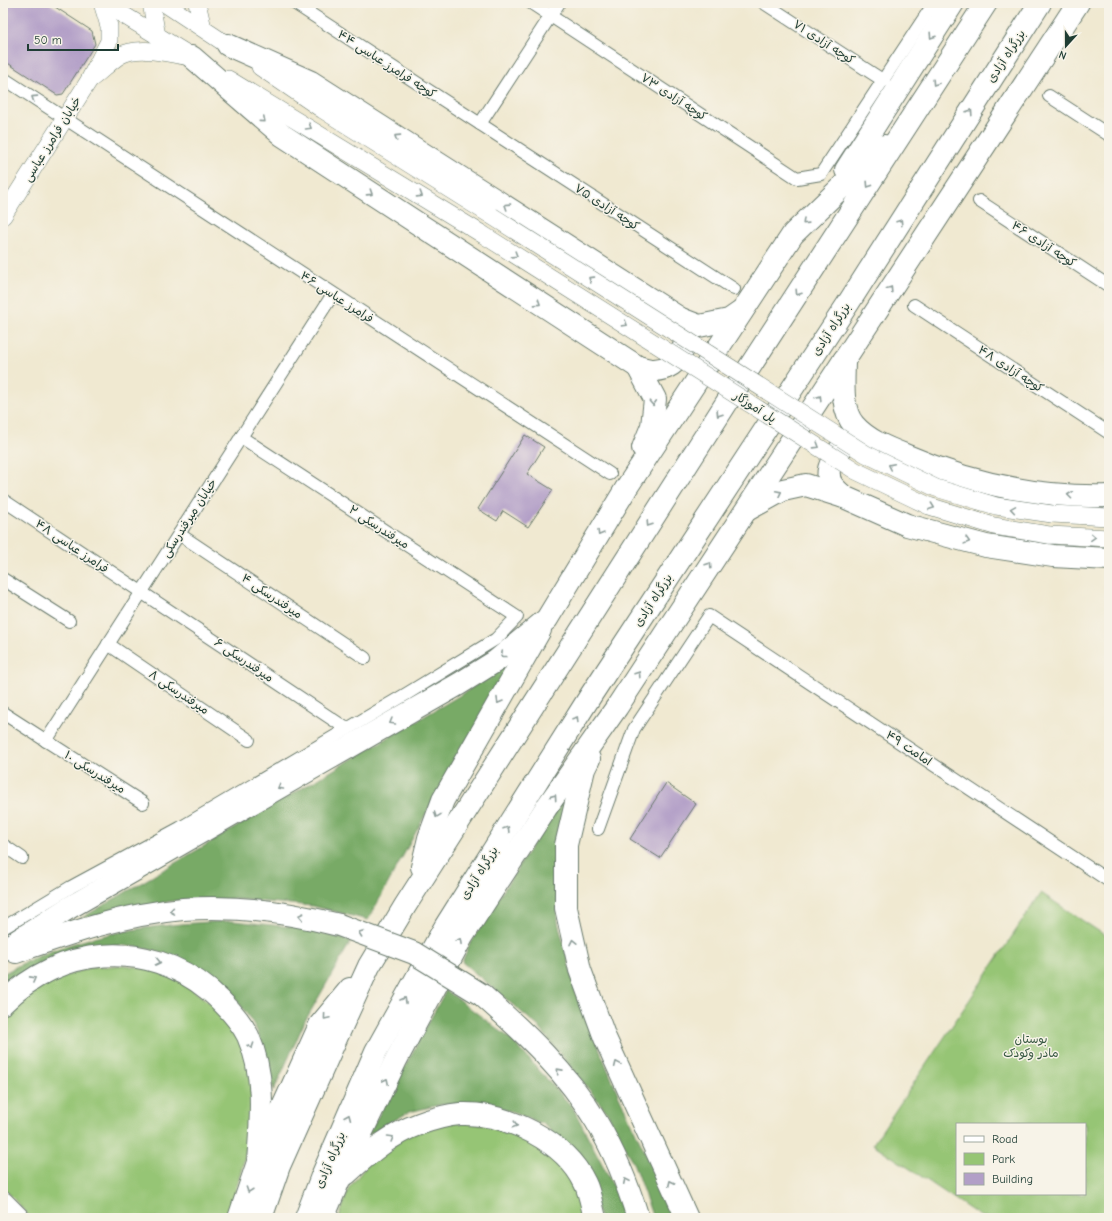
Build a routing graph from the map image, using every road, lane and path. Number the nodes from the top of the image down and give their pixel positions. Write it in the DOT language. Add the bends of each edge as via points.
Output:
graph roads {
  1 [pos="103,3"];
  2 [pos="151,3"];
  3 [pos="164,3"];
  4 [pos="196,3"];
  5 [pos="294,3"];
  6 [pos="531,3"];
  7 [pos="559,3"];
  8 [pos="764,3"];
  9 [pos="934,3"];
  10 [pos="953,3"];
  11 [pos="986,3"];
  12 [pos="1040,3"];
  13 [pos="1066,3"];
  14 [pos="1078,3"];
  15 [pos="550,16"];
  16 [pos="204,28"];
  17 [pos="157,36"];
  18 [pos="228,45"];
  19 [pos="192,57"];
  20 [pos="3,78"];
  21 [pos="884,81"];
  22 [pos="88,82"];
  23 [pos="1026,82"];
  24 [pos="1049,96"];
  25 [pos="913,117"];
  26 [pos="65,118"];
  27 [pos="480,124"];
  28 [pos="1109,135"];
  29 [pos="957,187"];
  30 [pos="979,201"];
  31 [pos="825,203"];
  32 [pos="3,216"];
  33 [pos="1109,286"];
  34 [pos="734,289"];
  35 [pos="333,294"];
  36 [pos="849,302"];
  37 [pos="914,305"];
  38 [pos="745,309"];
  39 [pos="681,318"];
  40 [pos="844,360"];
  41 [pos="638,368"];
  42 [pos="1109,432"];
  43 [pos="241,437"];
  44 [pos="875,442"];
  45 [pos="610,474"];
  46 [pos="627,487"];
  47 [pos="1109,496"];
  48 [pos="844,497"];
  49 [pos="3,500"];
  50 [pos="745,512"];
  51 [pos="1109,517"];
  52 [pos="179,534"];
  53 [pos="1109,538"];
  54 [pos="1109,559"];
  55 [pos="3,579"];
  56 [pos="142,592"];
  57 [pos="547,619"];
  58 [pos="69,621"];
  59 [pos="108,644"];
  60 [pos="366,658"];
  61 [pos="617,707"];
  62 [pos="3,713"];
  63 [pos="347,729"];
  64 [pos="250,740"];
  65 [pos="46,741"];
  66 [pos="143,803"];
  67 [pos="598,829"];
  68 [pos="3,845"];
  69 [pos="22,858"];
  70 [pos="1109,881"];
  71 [pos="419,882"];
  72 [pos="3,928"];
  73 [pos="3,950"];
  74 [pos="3,956"];
  75 [pos="369,966"];
  76 [pos="3,1003"];
  77 [pos="258,1162"];
  78 [pos="339,1180"];
  79 [pos="3,1203"];
  80 [pos="18,1218"];
  81 [pos="239,1218"];
  82 [pos="261,1218"];
  83 [pos="306,1218"];
  84 [pos="323,1218"];
  85 [pos="595,1218"];
  86 [pos="638,1218"];
  87 [pos="687,1218"];
  1 -- 17 [label="main road, پل آموزگار"];
  1 -- 22 [label="main road" via="109,26 109,41"];
  2 -- 17 [label="main road"];
  3 -- 16 [label="main road, پل آموزگار"];
  4 -- 16 [label="main road"];
  5 -- 27 [label="street, کوچه فرامرز عباسی ۴۴"];
  6 -- 15 [label="street, کوچه آزادی ۷۳"];
  7 -- 15 [label="street"];
  8 -- 21 [label="street, کوچه آزادی ۷۱"];
  9 -- 21 [label="street"];
  10 -- 31 [label="highway, one-way"];
  11 -- 25 [label="highway, one-way"];
  36 -- 12 [label="highway, بزرگراه آزادی, one-way"];
  13 -- 23 [label="highway"];
  14 -- 23 [label="highway"];
  15 -- 21 [label="street, کوچه آزادی ۷۳" via="797,178 821,174"];
  15 -- 27 [label="street"];
  16 -- 18 [label="main road, پل آموزگار"];
  17 -- 19 [label="main road, پل آموزگار"];
  39 -- 18 [label="highway, one-way" via="311,82"];
  51 -- 18 [label="main road, پل آموزگار, one-way, bridge" via="1052,514 996,506 936,488 866,454 323,110"];
  19 -- 22 [label="main road" via="134,51 120,56"];
  19 -- 41 [label="highway, one-way" via="282,135"];
  19 -- 53 [label="main road, پل آموزگار, one-way, bridge" via="482,234 856,471 929,506 994,526 1049,535"];
  26 -- 20 [label="street, فرامرز عباسی ۴۶, one-way"];
  22 -- 26 [label="main road, خیابان فرامرز عباسی"];
  23 -- 29 [label="highway"];
  24 -- 28 [label="street"];
  25 -- 31 [label="highway"];
  25 -- 71 [label="highway, one-way"];
  26 -- 32 [label="main road, خیابان فرامرز عباسی"];
  26 -- 35 [label="street, فرامرز عباسی ۴۶"];
  27 -- 34 [label="street, کوچه آزادی ۷۵"];
  29 -- 36 [label="highway"];
  40 -- 29 [label="highway, one-way"];
  30 -- 33 [label="street, کوچه آزادی ۴۶"];
  31 -- 38 [label="highway, one-way" via="793,234"];
  35 -- 43 [label="street, خیابان میرفندرسکی"];
  35 -- 45 [label="street, فرامرز عباسی ۴۶"];
  83 -- 36 [label="highway, بزرگراه آزادی, one-way" via="376,1051 445,927 591,695"];
  37 -- 42 [label="street, کوچه آزادی ۴۸"];
  38 -- 39 [label="highway" via="729,320 715,324 700,326"];
  38 -- 46 [label="highway"];
  39 -- 41 [label="highway" via="686,343 680,356 669,366 654,370"];
  40 -- 44 [label="highway" via="847,412 853,424"];
  50 -- 40 [label="highway, one-way"];
  41 -- 46 [label="highway, one-way" via="654,399 652,426"];
  43 -- 52 [label="street, خیابان میرفندرسکی"];
  43 -- 63 [label="street, میرفندرسکی ۲" via="517,617 496,639"];
  47 -- 44 [label="highway, one-way" via="1084,497 998,487 933,467"];
  44 -- 48 [label="highway" via="864,437 852,438 840,448 832,460 828,474 832,486"];
  46 -- 57 [label="highway, one-way"];
  50 -- 48 [label="highway, one-way" via="783,490 806,484"];
  48 -- 54 [label="highway, one-way" via="907,525 986,546 1052,556"];
  49 -- 56 [label="street, فرامرز عباسی ۴۸"];
  61 -- 50 [label="highway, one-way"];
  52 -- 56 [label="street, خیابان میرفندرسکی"];
  52 -- 60 [label="street, میرفندرسکی ۴"];
  55 -- 58 [label="street"];
  56 -- 59 [label="street, خیابان میرفندرسکی"];
  56 -- 63 [label="street, میرفندرسکی ۶"];
  57 -- 71 [label="highway, one-way" via="443,800 429,838"];
  57 -- 73 [label="highway, one-way" via="496,661 459,684 67,910"];
  59 -- 64 [label="street, میرفندرسکی ۸"];
  59 -- 65 [label="street, خیابان میرفندرسکی"];
  78 -- 61 [label="highway, one-way" via="396,1060 462,937 546,808"];
  87 -- 61 [label="highway, one-way" via="605,1038 580,970 566,908 566,845 584,769"];
  62 -- 65 [label="street, میرفندرسکی ۱۰"];
  63 -- 72 [label="street" via="180,828 71,887"];
  65 -- 66 [label="street, میرفندرسکی ۱۰"];
  67 -- 70 [label="street, امامت ۴۹" via="634,728 709,616"];
  68 -- 69 [label="street"];
  71 -- 75 [label="highway"];
  86 -- 74 [label="highway, one-way, bridge" via="628,1185 596,1121 567,1080 530,1039 482,995 414,953 339,925 297,915 230,908 183,909 133,917 80,930"];
  75 -- 77 [label="highway, one-way" via="320,1026"];
  75 -- 82 [label="highway" via="279,1166"];
  76 -- 77 [label="highway, one-way" via="19,987 52,968 88,957 130,955 166,964 198,981 226,1005 248,1036 260,1072 262,1109"];
  77 -- 81 [label="highway, one-way"];
  78 -- 84 [label="highway"];
  78 -- 85 [label="highway, one-way" via="390,1138 419,1124 460,1114 487,1117 519,1126 550,1141 570,1161 585,1183"];
  79 -- 80 [label="highway"];
}
